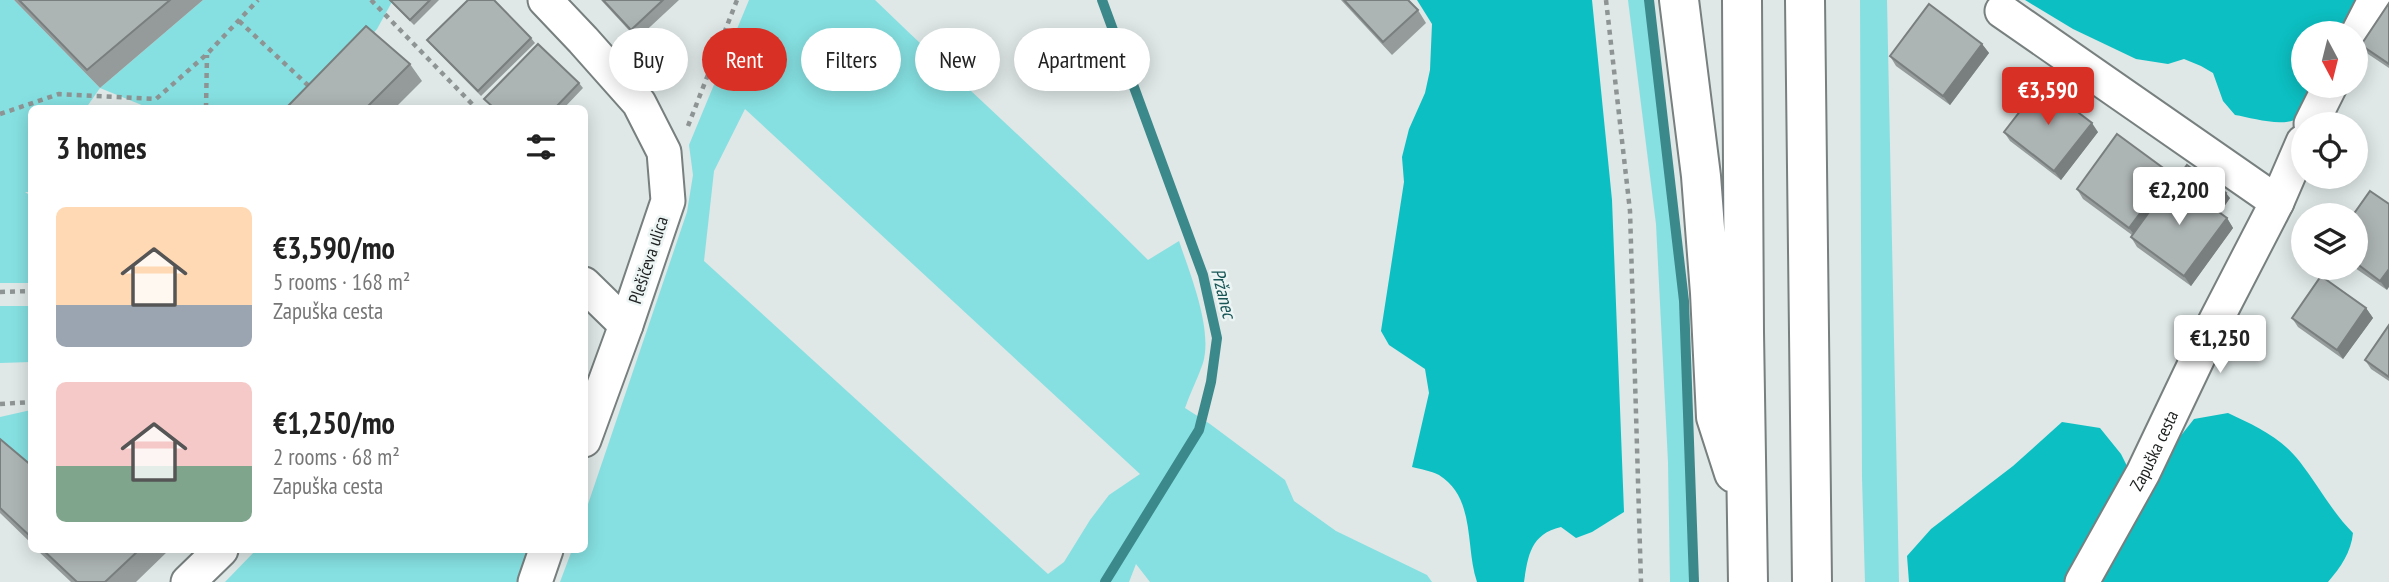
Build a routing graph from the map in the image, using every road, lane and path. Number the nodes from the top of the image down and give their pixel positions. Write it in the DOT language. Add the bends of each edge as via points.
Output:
graph roads {
  1 [pos="258,0"];
  2 [pos="371,0"];
  3 [pos="545,0"];
  4 [pos="737,0"];
  5 [pos="1606,0"];
  6 [pos="1679,0"];
  7 [pos="1742,0"];
  8 [pos="1805,0"];
  9 [pos="1829,0"];
  10 [pos="2375,0"];
  11 [pos="2002,11"];
  12 [pos="239,21"];
  13 [pos="2364,21"];
  14 [pos="207,54"];
  15 [pos="1805,75"];
  16 [pos="313,90"];
  17 [pos="44,100"];
  18 [pos="28,105"];
  19 [pos="28,105"];
  20 [pos="44,105"];
  21 [pos="206,105"];
  22 [pos="473,105"];
  23 [pos="0,114"];
  24 [pos="664,152"];
  25 [pos="2291,170"];
  26 [pos="2277,202"];
  27 [pos="588,288"];
  28 [pos="28,291"];
  29 [pos="0,292"];
  30 [pos="626,325"];
  31 [pos="28,402"];
  32 [pos="0,404"];
  33 [pos="588,420"];
  34 [pos="1747,515"];
  35 [pos="218,553"];
  36 [pos="545,553"];
  37 [pos="188,582"];
  38 [pos="535,582"];
  39 [pos="1641,582"];
  40 [pos="1748,582"];
  41 [pos="1812,582"];
  42 [pos="2082,582"];
  1 -- 12 [label="path"];
  2 -- 22 [label="path"];
  3 -- 24 [label="street" via="639,103"];
  4 -- 24 [label="path" via="685,133"];
  5 -- 39 [label="path" via="1630,211"];
  6 -- 34 [label="highway" via="1701,176 1716,417"];
  7 -- 34 [label="highway"];
  8 -- 15 [label="highway"];
  9 -- 15 [label="highway"];
  10 -- 13 [label="street"];
  11 -- 26 [label="street"];
  12 -- 14 [label="path"];
  12 -- 16 [label="path"];
  14 -- 17 [label="path" via="156,99 59,94"];
  14 -- 21 [label="path"];
  15 -- 41 [label="highway"];
  17 -- 19 [label="path"];
  17 -- 20 [label="path"];
  18 -- 23 [label="path"];
  24 -- 30 [label="street, Plešičeva ulica" via="668,201"];
  25 -- 26 [label="street, Zapuška cesta"];
  26 -- 42 [label="street, Zapuška cesta" via="2143,474"];
  27 -- 30 [label="street, Plešičeva ulica"];
  28 -- 29 [label="path"];
  30 -- 33 [label="street, Plešičeva ulica"];
  31 -- 32 [label="path"];
  34 -- 40 [label="highway"];
  35 -- 37 [label="street"];
  36 -- 38 [label="street"];
}
